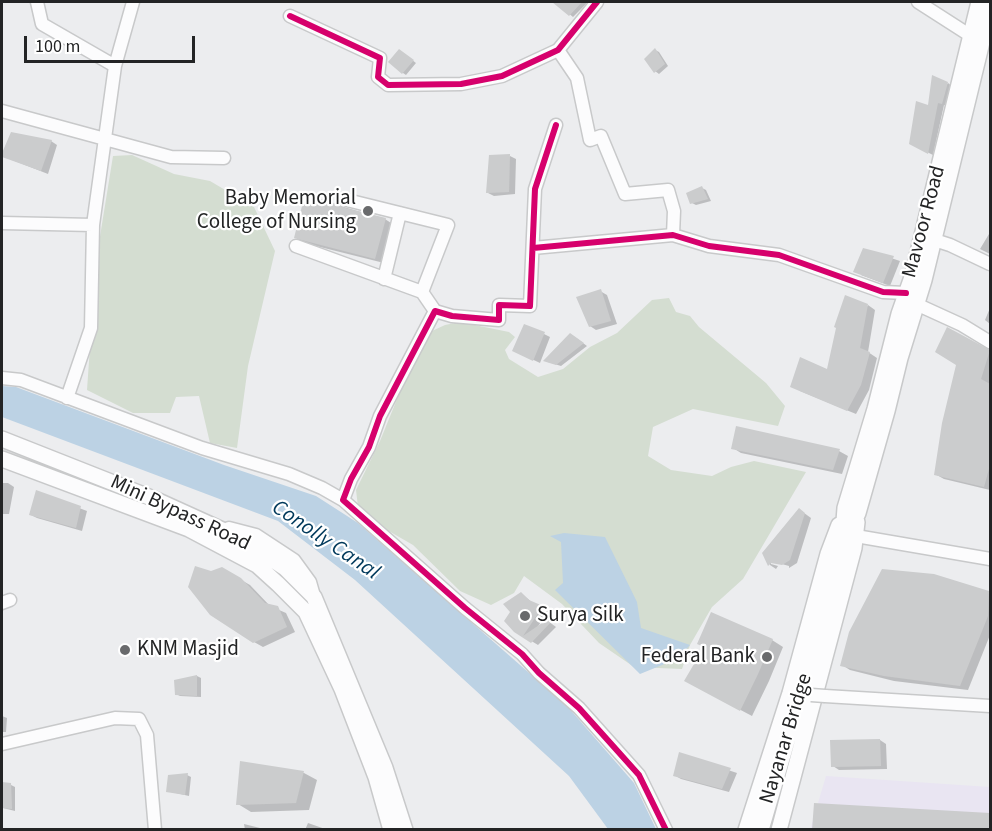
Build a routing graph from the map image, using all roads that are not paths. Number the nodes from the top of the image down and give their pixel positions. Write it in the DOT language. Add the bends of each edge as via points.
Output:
graph roads {
  1 [pos="37,2"];
  2 [pos="133,2"];
  3 [pos="597,2"];
  4 [pos="918,2"];
  5 [pos="979,2"];
  6 [pos="990,9"];
  7 [pos="290,16"];
  8 [pos="971,36"];
  9 [pos="558,50"];
  10 [pos="115,66"];
  11 [pos="2,111"];
  12 [pos="556,125"];
  13 [pos="105,140"];
  14 [pos="224,158"];
  15 [pos="347,200"];
  16 [pos="400,213"];
  17 [pos="2,224"];
  18 [pos="93,225"];
  19 [pos="673,235"];
  20 [pos="928,238"];
  21 [pos="296,246"];
  22 [pos="533,248"];
  23 [pos="990,264"];
  24 [pos="384,279"];
  25 [pos="422,292"];
  26 [pos="911,298"];
  27 [pos="435,310"];
  28 [pos="990,342"];
  29 [pos="2,378"];
  30 [pos="67,398"];
  31 [pos="2,439"];
  32 [pos="2,459"];
  33 [pos="343,500"];
  34 [pos="851,510"];
  35 [pos="856,536"];
  36 [pos="990,559"];
  37 [pos="814,649"];
  38 [pos="332,653"];
  39 [pos="809,694"];
  40 [pos="990,706"];
  41 [pos="2,744"];
  42 [pos="155,830"];
  43 [pos="391,830"];
  44 [pos="405,830"];
  45 [pos="666,830"];
  46 [pos="746,830"];
  47 [pos="761,830"];
  48 [pos="780,830"];
  1 -- 10 [label="street" via="42,24"];
  2 -- 10 [label="street"];
  3 -- 9 [label="street"];
  4 -- 8 [label="street"];
  5 -- 8 [label="main road, Mavoor Road"];
  6 -- 20 [label="main road, Mavoor Road"];
  7 -- 9 [label="street" via="380,58 378,77 388,85 461,84 502,76"];
  8 -- 20 [label="main road, Mavoor Road"];
  9 -- 19 [label="street" via="577,78 590,140 602,136 624,194 669,190 674,211"];
  10 -- 13 [label="street"];
  11 -- 13 [label="street"];
  12 -- 22 [label="street" via="535,189"];
  13 -- 14 [label="street" via="171,157"];
  13 -- 18 [label="street"];
  15 -- 16 [label="street"];
  16 -- 24 [label="street"];
  16 -- 25 [label="street" via="448,225"];
  17 -- 18 [label="street"];
  18 -- 30 [label="street" via="91,328"];
  19 -- 22 [label="street"];
  19 -- 26 [label="street" via="709,246 779,255"];
  20 -- 23 [label="street"];
  20 -- 26 [label="main road, Mavoor Road"];
  21 -- 24 [label="street"];
  22 -- 27 [label="street" via="530,306 499,306 499,320 452,316"];
  24 -- 25 [label="street"];
  25 -- 27 [label="street"];
  26 -- 28 [label="street"];
  26 -- 34 [label="main road, Mavoor Road"];
  27 -- 33 [label="street" via="380,416"];
  29 -- 30 [label="street" via="21,380"];
  30 -- 33 [label="street" via="202,448 289,474"];
  31 -- 38 [label="main road, Mini Bypass Road" via="240,538 285,568 315,597"];
  32 -- 38 [label="main road, Mini Bypass Road" via="189,529 256,565 306,612"];
  33 -- 45 [label="street" via="579,708 639,775"];
  34 -- 35 [label="main road"];
  34 -- 37 [label="main road, Mavoor Road"];
  34 -- 46 [label="main road" via="828,554"];
  35 -- 36 [label="street"];
  35 -- 48 [label="main road"];
  37 -- 47 [label="main road, Nayanar Bridge"];
  38 -- 43 [label="main road, Mini Bypass Road"];
  38 -- 44 [label="main road, Mini Bypass Road" via="386,768"];
  39 -- 40 [label="street, bridge"];
  41 -- 42 [label="street" via="115,718 139,719 147,735"];
}
